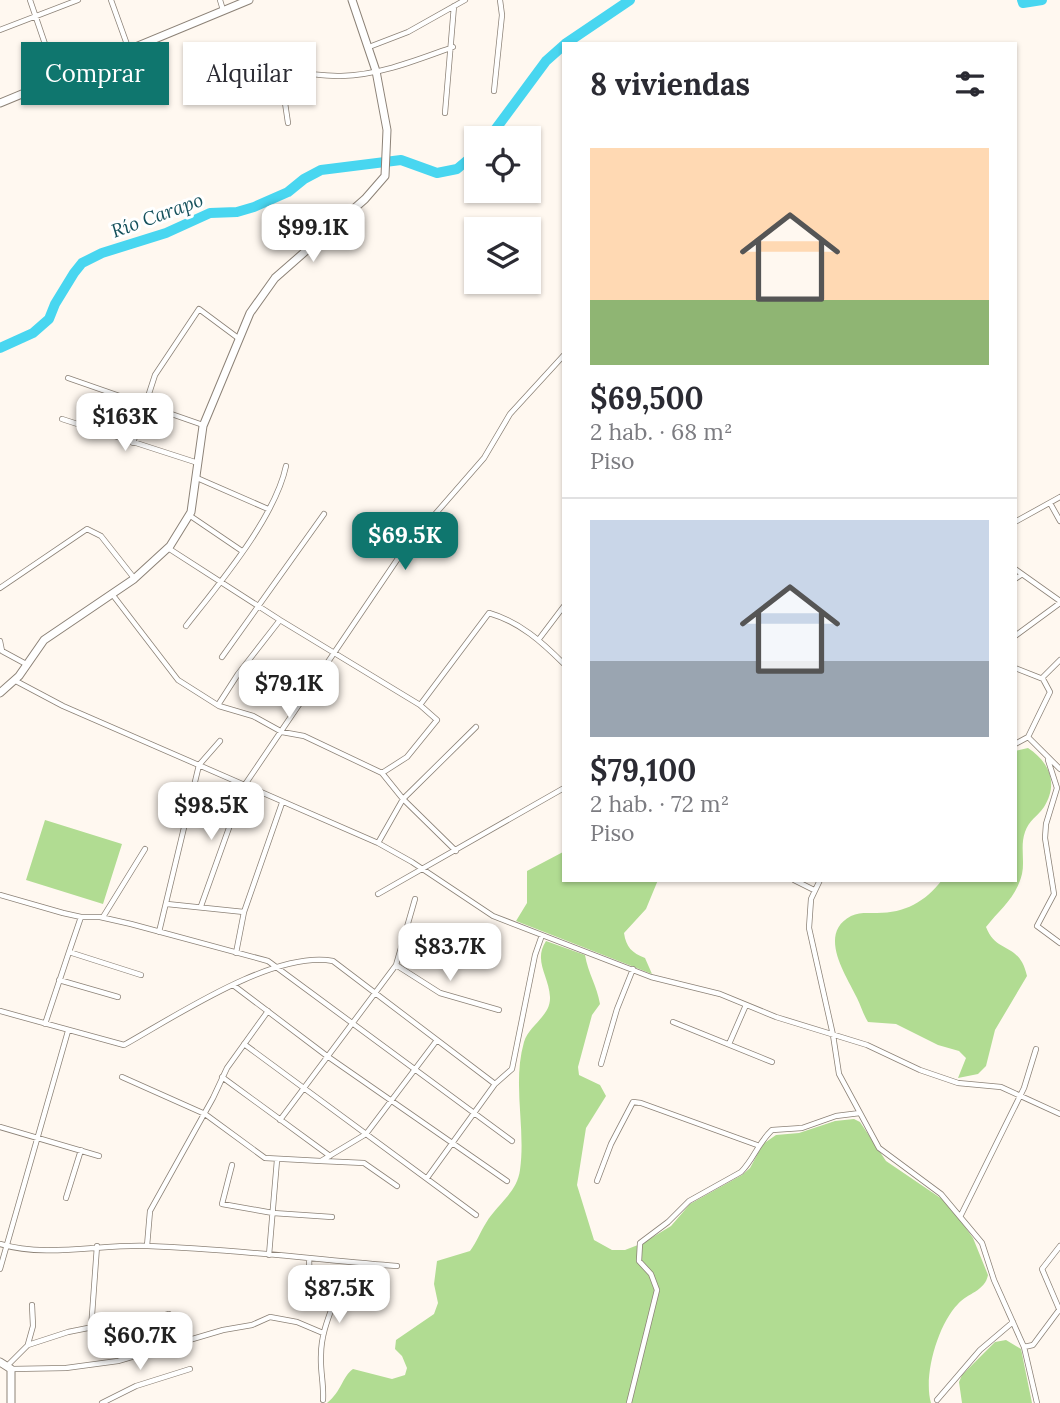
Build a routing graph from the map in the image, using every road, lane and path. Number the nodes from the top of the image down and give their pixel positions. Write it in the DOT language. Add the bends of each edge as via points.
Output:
graph roads {
  1 [pos="30,0"];
  2 [pos="78,0"];
  3 [pos="111,0"];
  4 [pos="220,0"];
  5 [pos="249,0"];
  6 [pos="352,0"];
  7 [pos="465,0"];
  8 [pos="500,0"];
  9 [pos="454,6"];
  10 [pos="223,10"];
  11 [pos="36,16"];
  12 [pos="0,30"];
  13 [pos="45,42"];
  14 [pos="126,42"];
  15 [pos="148,42"];
  16 [pos="453,47"];
  17 [pos="368,48"];
  18 [pos="376,71"];
  19 [pos="494,91"];
  20 [pos="21,95"];
  21 [pos="0,103"];
  22 [pos="445,113"];
  23 [pos="288,123"];
  24 [pos="239,338"];
  25 [pos="562,357"];
  26 [pos="68,378"];
  27 [pos="145,405"];
  28 [pos="62,419"];
  29 [pos="204,426"];
  30 [pos="133,443"];
  31 [pos="198,463"];
  32 [pos="286,466"];
  33 [pos="197,478"];
  34 [pos="1060,497"];
  35 [pos="1050,503"];
  36 [pos="268,509"];
  37 [pos="324,514"];
  38 [pos="189,515"];
  39 [pos="1017,515"];
  40 [pos="1022,519"];
  41 [pos="1017,521"];
  42 [pos="1060,521"];
  43 [pos="168,548"];
  44 [pos="242,551"];
  45 [pos="1017,571"];
  46 [pos="1021,575"];
  47 [pos="1017,578"];
  48 [pos="134,579"];
  49 [pos="220,583"];
  50 [pos="0,588"];
  51 [pos="112,594"];
  52 [pos="1060,602"];
  53 [pos="259,607"];
  54 [pos="562,609"];
  55 [pos="279,620"];
  56 [pos="186,626"];
  57 [pos="1017,634"];
  58 [pos="539,639"];
  59 [pos="0,641"];
  60 [pos="335,653"];
  61 [pos="222,657"];
  62 [pos="1060,660"];
  63 [pos="562,662"];
  64 [pos="26,664"];
  65 [pos="1017,669"];
  66 [pos="1042,678"];
  67 [pos="15,680"];
  68 [pos="0,693"];
  69 [pos="218,705"];
  70 [pos="420,705"];
  71 [pos="476,727"];
  72 [pos="282,732"];
  73 [pos="1028,737"];
  74 [pos="220,741"];
  75 [pos="1017,743"];
  76 [pos="1048,760"];
  77 [pos="199,765"];
  78 [pos="1060,769"];
  79 [pos="382,774"];
  80 [pos="244,786"];
  81 [pos="562,789"];
  82 [pos="403,799"];
  83 [pos="282,803"];
  84 [pos="378,843"];
  85 [pos="145,849"];
  86 [pos="456,851"];
  87 [pos="421,868"];
  88 [pos="798,882"];
  89 [pos="819,882"];
  90 [pos="814,890"];
  91 [pos="378,894"];
  92 [pos="0,895"];
  93 [pos="1057,895"];
  94 [pos="415,899"];
  95 [pos="167,904"];
  96 [pos="201,906"];
  97 [pos="244,912"];
  98 [pos="81,917"];
  99 [pos="103,917"];
  100 [pos="159,932"];
  101 [pos="542,935"];
  102 [pos="1060,943"];
  103 [pos="69,952"];
  104 [pos="236,953"];
  105 [pos="396,965"];
  106 [pos="276,968"];
  107 [pos="633,969"];
  108 [pos="141,975"];
  109 [pos="59,980"];
  110 [pos="233,985"];
  111 [pos="374,993"];
  112 [pos="118,998"];
  113 [pos="746,1005"];
  114 [pos="499,1010"];
  115 [pos="0,1011"];
  116 [pos="268,1011"];
  117 [pos="673,1022"];
  118 [pos="45,1024"];
  119 [pos="352,1024"];
  120 [pos="68,1031"];
  121 [pos="833,1035"];
  122 [pos="437,1040"];
  123 [pos="244,1044"];
  124 [pos="729,1044"];
  125 [pos="1036,1049"];
  126 [pos="327,1056"];
  127 [pos="772,1062"];
  128 [pos="600,1064"];
  129 [pos="415,1070"];
  130 [pos="122,1077"];
  131 [pos="222,1077"];
  132 [pos="495,1084"];
  133 [pos="304,1088"];
  134 [pos="1018,1097"];
  135 [pos="392,1102"];
  136 [pos="475,1113"];
  137 [pos="860,1113"];
  138 [pos="205,1114"];
  139 [pos="1060,1114"];
  140 [pos="280,1120"];
  141 [pos="0,1127"];
  142 [pos="366,1134"];
  143 [pos="39,1138"];
  144 [pos="512,1141"];
  145 [pos="452,1145"];
  146 [pos="757,1145"];
  147 [pos="80,1150"];
  148 [pos="99,1156"];
  149 [pos="330,1156"];
  150 [pos="278,1160"];
  151 [pos="321,1161"];
  152 [pos="232,1165"];
  153 [pos="427,1178"];
  154 [pos="507,1181"];
  155 [pos="597,1181"];
  156 [pos="397,1186"];
  157 [pos="66,1198"];
  158 [pos="273,1213"];
  159 [pos="476,1215"];
  160 [pos="961,1215"];
  161 [pos="332,1217"];
  162 [pos="0,1244"];
  163 [pos="97,1246"];
  164 [pos="147,1246"];
  165 [pos="1060,1246"];
  166 [pos="7,1247"];
  167 [pos="269,1255"];
  168 [pos="309,1258"];
  169 [pos="397,1266"];
  170 [pos="0,1269"];
  171 [pos="32,1305"];
  172 [pos="1060,1310"];
  173 [pos="169,1314"];
  174 [pos="1013,1322"];
  175 [pos="91,1329"];
  176 [pos="323,1333"];
  177 [pos="28,1345"];
  178 [pos="1024,1347"];
  179 [pos="6,1365"];
  180 [pos="190,1369"];
  181 [pos="323,1400"];
  182 [pos="937,1400"];
  183 [pos="11,1403"];
  184 [pos="103,1403"];
  185 [pos="629,1403"];
  186 [pos="1037,1403"];
  1 -- 11 [label="street"];
  2 -- 11 [label="street"];
  3 -- 14 [label="street"];
  4 -- 10 [label="street"];
  5 -- 10 [label="street"];
  6 -- 17 [label="street"];
  7 -- 9 [label="street"];
  8 -- 19 [label="street"];
  9 -- 16 [label="street"];
  9 -- 17 [label="street" via="408,33"];
  10 -- 15 [label="street"];
  11 -- 12 [label="street"];
  11 -- 13 [label="street"];
  16 -- 18 [label="street"];
  16 -- 22 [label="street"];
  17 -- 18 [label="street"];
  18 -- 23 [label="street" via="281,76"];
  18 -- 24 [label="street" via="387,147 385,176 275,278"];
  20 -- 21 [label="street"];
  24 -- 27 [label="street" via="199,309 155,375"];
  24 -- 29 [label="street"];
  25 -- 60 [label="street" via="510,414 484,458 403,551"];
  26 -- 27 [label="street"];
  27 -- 29 [label="street"];
  27 -- 30 [label="street"];
  28 -- 30 [label="street"];
  29 -- 31 [label="street"];
  30 -- 31 [label="street"];
  31 -- 33 [label="street"];
  32 -- 36 [label="street"];
  33 -- 36 [label="street"];
  33 -- 38 [label="street"];
  34 -- 35 [label="street"];
  35 -- 40 [label="street"];
  35 -- 42 [label="street"];
  36 -- 44 [label="street"];
  37 -- 53 [label="street"];
  38 -- 43 [label="street"];
  38 -- 44 [label="street"];
  39 -- 40 [label="street"];
  40 -- 41 [label="street"];
  43 -- 48 [label="street"];
  43 -- 49 [label="street"];
  44 -- 49 [label="street"];
  45 -- 46 [label="street"];
  46 -- 47 [label="street"];
  46 -- 52 [label="street"];
  48 -- 50 [label="street" via="100,536 87,529"];
  48 -- 51 [label="street"];
  49 -- 53 [label="street"];
  49 -- 56 [label="street"];
  51 -- 64 [label="street" via="44,640"];
  51 -- 69 [label="street" via="177,680"];
  52 -- 57 [label="street"];
  53 -- 55 [label="street"];
  53 -- 61 [label="street"];
  54 -- 58 [label="street"];
  55 -- 60 [label="street"];
  55 -- 69 [label="street"];
  58 -- 63 [label="street"];
  58 -- 70 [label="street" via="489,613"];
  59 -- 64 [label="street" via="2,651"];
  60 -- 70 [label="street"];
  60 -- 72 [label="street"];
  62 -- 66 [label="street"];
  64 -- 67 [label="street"];
  65 -- 66 [label="street"];
  66 -- 73 [label="street" via="1050,692"];
  67 -- 68 [label="street"];
  67 -- 77 [label="street"];
  69 -- 72 [label="street"];
  70 -- 79 [label="street" via="438,720 407,757"];
  71 -- 82 [label="street"];
  72 -- 79 [label="street" via="304,736"];
  72 -- 80 [label="street"];
  73 -- 75 [label="street"];
  73 -- 76 [label="street"];
  74 -- 77 [label="street"];
  76 -- 78 [label="street"];
  76 -- 93 [label="street" via="1057,788 1045,838"];
  77 -- 80 [label="street"];
  77 -- 95 [label="street"];
  79 -- 82 [label="street"];
  80 -- 83 [label="street"];
  80 -- 96 [label="street"];
  81 -- 86 [label="street"];
  82 -- 84 [label="street"];
  82 -- 86 [label="street"];
  83 -- 84 [label="street"];
  83 -- 97 [label="street"];
  84 -- 87 [label="street"];
  85 -- 99 [label="street"];
  86 -- 87 [label="street"];
  87 -- 91 [label="street"];
  87 -- 101 [label="street" via="493,916"];
  88 -- 90 [label="street"];
  89 -- 90 [label="street"];
  90 -- 121 [label="street" via="809,928"];
  92 -- 98 [label="street"];
  93 -- 102 [label="street" via="1037,926"];
  94 -- 105 [label="street"];
  95 -- 96 [label="street"];
  95 -- 100 [label="street"];
  96 -- 97 [label="street"];
  97 -- 104 [label="street"];
  98 -- 99 [label="street"];
  98 -- 103 [label="street"];
  99 -- 100 [label="street"];
  100 -- 104 [label="street"];
  101 -- 107 [label="street"];
  101 -- 132 [label="street" via="512,1069"];
  103 -- 108 [label="street"];
  103 -- 109 [label="street"];
  104 -- 106 [label="street" via="268,961"];
  105 -- 111 [label="street"];
  105 -- 114 [label="street" via="440,993"];
  106 -- 110 [label="street"];
  106 -- 111 [label="street" via="305,960 333,961"];
  106 -- 119 [label="street"];
  107 -- 113 [label="street"];
  107 -- 128 [label="street"];
  109 -- 112 [label="street"];
  109 -- 118 [label="street"];
  110 -- 116 [label="street"];
  110 -- 120 [label="street" via="124,1045"];
  111 -- 119 [label="street"];
  111 -- 122 [label="street"];
  113 -- 121 [label="street"];
  113 -- 124 [label="street"];
  115 -- 118 [label="street"];
  116 -- 123 [label="street"];
  116 -- 126 [label="street"];
  117 -- 124 [label="street"];
  118 -- 120 [label="street"];
  119 -- 126 [label="street"];
  119 -- 129 [label="street"];
  120 -- 143 [label="street"];
  121 -- 134 [label="street" via="958,1083 990,1084"];
  121 -- 137 [label="street" via="839,1074"];
  122 -- 129 [label="street"];
  122 -- 132 [label="street"];
  123 -- 131 [label="street"];
  123 -- 133 [label="street"];
  124 -- 127 [label="street"];
  125 -- 134 [label="street"];
  126 -- 133 [label="street"];
  126 -- 135 [label="street"];
  129 -- 135 [label="street"];
  129 -- 136 [label="street"];
  130 -- 138 [label="street"];
  131 -- 138 [label="street"];
  131 -- 140 [label="street"];
  132 -- 136 [label="street"];
  133 -- 140 [label="street"];
  133 -- 142 [label="street"];
  134 -- 139 [label="street"];
  134 -- 160 [label="street"];
  135 -- 142 [label="street"];
  135 -- 145 [label="street"];
  136 -- 144 [label="street"];
  136 -- 145 [label="street"];
  137 -- 146 [label="street" via="802,1128 772,1130"];
  137 -- 160 [label="street" via="879,1148 941,1194"];
  138 -- 150 [label="street" via="265,1158"];
  138 -- 164 [label="street" via="150,1211"];
  140 -- 149 [label="street"];
  141 -- 143 [label="street"];
  142 -- 149 [label="street"];
  142 -- 153 [label="street"];
  143 -- 147 [label="street"];
  143 -- 166 [label="street"];
  145 -- 153 [label="street"];
  145 -- 154 [label="street"];
  146 -- 155 [label="street" via="633,1102"];
  146 -- 185 [label="street" via="741,1172 689,1201 640,1243 639,1261 651,1273 657,1290"];
  147 -- 148 [label="street"];
  147 -- 157 [label="street"];
  149 -- 151 [label="street"];
  150 -- 151 [label="street"];
  150 -- 158 [label="street"];
  151 -- 156 [label="street" via="364,1163"];
  152 -- 158 [label="street" via="222,1204"];
  153 -- 159 [label="street"];
  158 -- 161 [label="street"];
  158 -- 167 [label="street"];
  160 -- 174 [label="street" via="982,1243"];
  162 -- 166 [label="street"];
  163 -- 164 [label="street"];
  163 -- 166 [label="street" via="52,1251"];
  163 -- 175 [label="street"];
  164 -- 167 [label="street"];
  165 -- 172 [label="street" via="1042,1269"];
  166 -- 170 [label="street"];
  167 -- 168 [label="street"];
  168 -- 169 [label="street"];
  168 -- 176 [label="street" via="310,1286 333,1305"];
  171 -- 177 [label="street"];
  172 -- 178 [label="street" via="1033,1345"];
  173 -- 175 [label="street" via="118,1329"];
  174 -- 178 [label="street"];
  174 -- 182 [label="street" via="980,1350"];
  175 -- 177 [label="street"];
  176 -- 179 [label="street" via="270,1317 118,1361 66,1368"];
  176 -- 181 [label="street"];
  177 -- 179 [label="street"];
  178 -- 186 [label="street"];
  179 -- 183 [label="street"];
  180 -- 184 [label="street" via="136,1386"];
}
